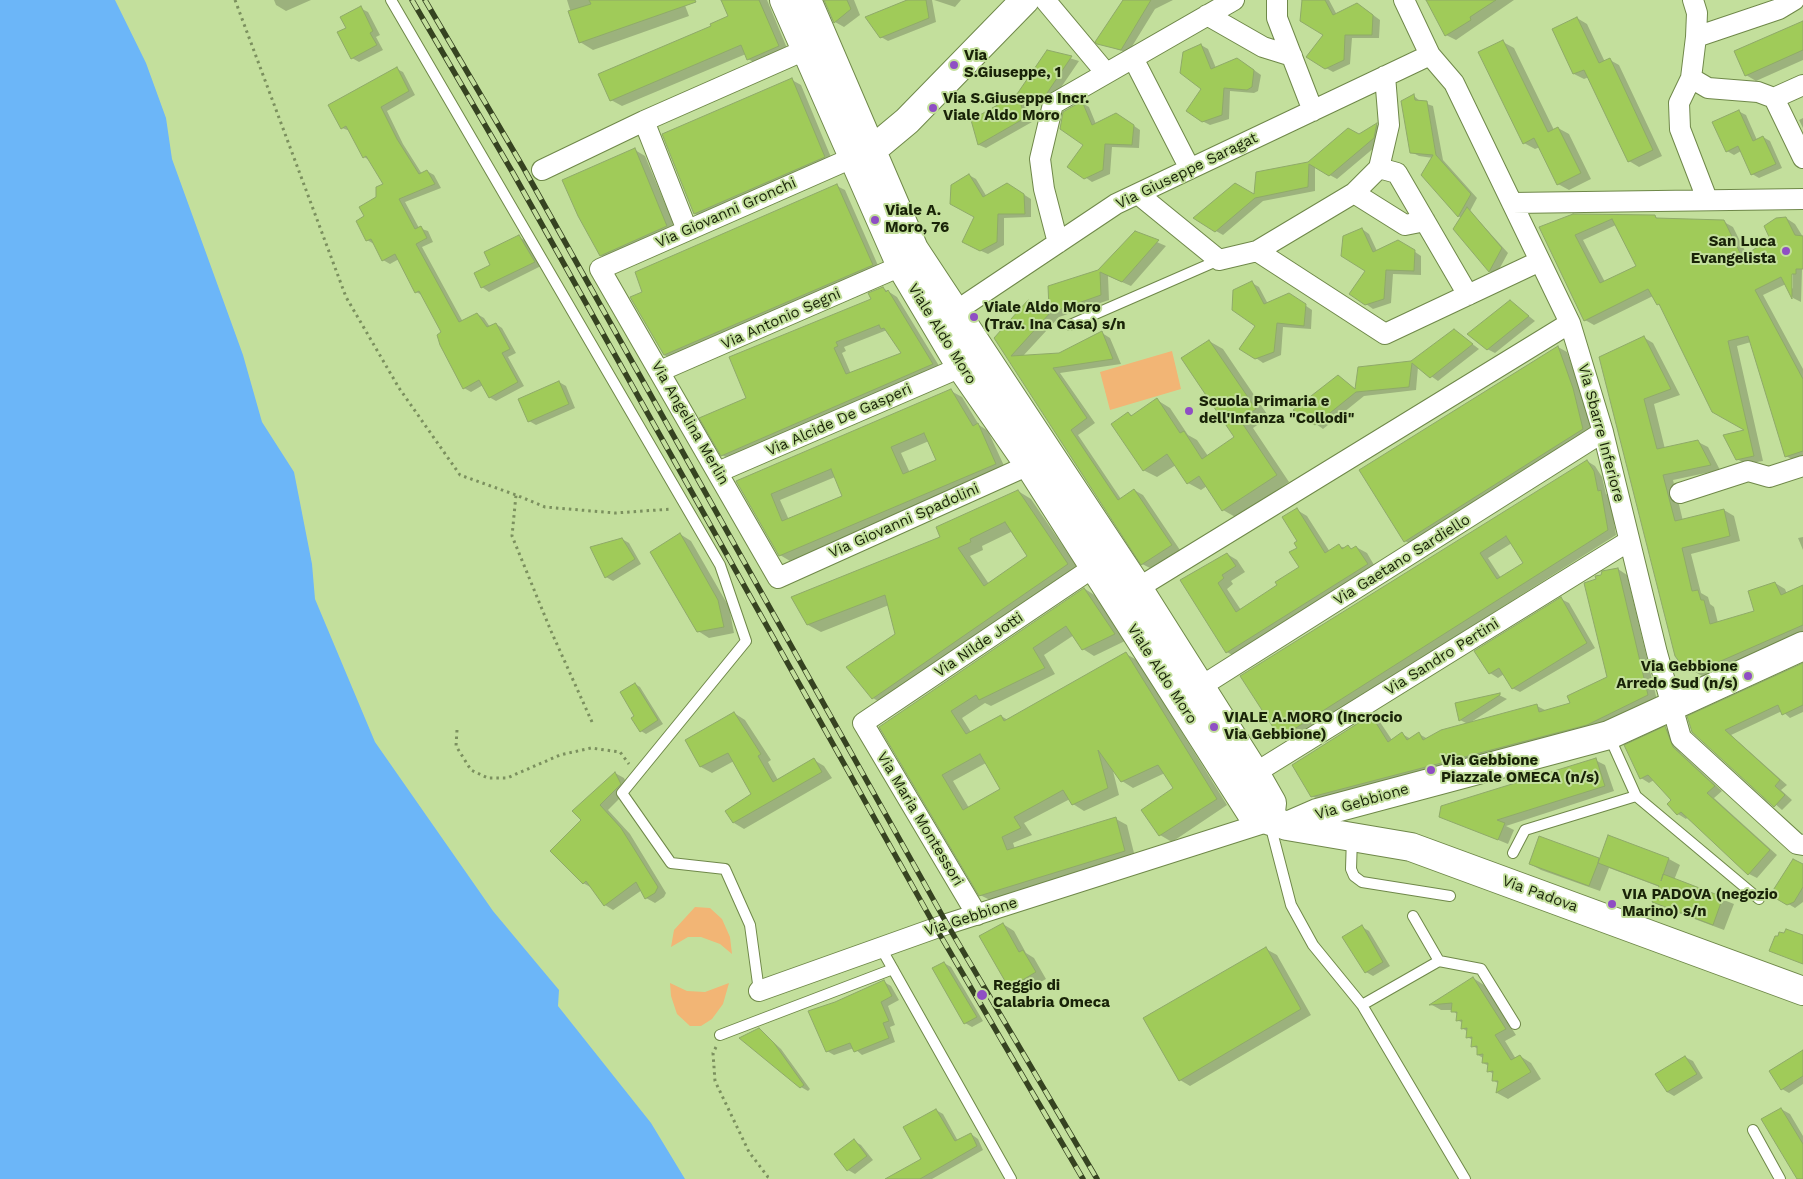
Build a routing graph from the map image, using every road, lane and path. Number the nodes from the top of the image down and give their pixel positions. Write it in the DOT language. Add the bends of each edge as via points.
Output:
graph roads {
  1 [pos="235,0"];
  2 [pos="391,0"];
  3 [pos="784,0"];
  4 [pos="807,0"];
  5 [pos="1025,0"];
  6 [pos="1045,0"];
  7 [pos="1234,0"];
  8 [pos="1277,0"];
  9 [pos="1404,0"];
  10 [pos="1693,0"];
  11 [pos="1794,0"];
  12 [pos="1207,15"];
  13 [pos="1696,38"];
  14 [pos="805,50"];
  15 [pos="1430,55"];
  16 [pos="1292,56"];
  17 [pos="1132,58"];
  18 [pos="1106,73"];
  19 [pos="1385,76"];
  20 [pos="1690,78"];
  21 [pos="1803,85"];
  22 [pos="1774,98"];
  23 [pos="1313,111"];
  24 [pos="644,121"];
  25 [pos="862,154"];
  26 [pos="1803,158"];
  27 [pos="1379,168"];
  28 [pos="1190,169"];
  29 [pos="542,170"];
  30 [pos="1354,193"];
  31 [pos="1138,194"];
  32 [pos="1707,199"];
  33 [pos="1803,199"];
  34 [pos="1512,203"];
  35 [pos="1425,221"];
  36 [pos="686,230"];
  37 [pos="1058,243"];
  38 [pos="1258,251"];
  39 [pos="1219,260"];
  40 [pos="1540,261"];
  41 [pos="901,266"];
  42 [pos="600,269"];
  43 [pos="1468,295"];
  44 [pos="956,311"];
  45 [pos="1570,323"];
  46 [pos="1070,325"];
  47 [pos="961,367"];
  48 [pos="660,371"];
  49 [pos="1603,432"];
  50 [pos="1029,465"];
  51 [pos="1803,466"];
  52 [pos="718,472"];
  53 [pos="1680,493"];
  54 [pos="516,495"];
  55 [pos="687,509"];
  56 [pos="1629,541"];
  57 [pos="1094,567"];
  58 [pos="778,578"];
  59 [pos="1138,588"];
  60 [pos="1803,646"];
  61 [pos="1200,687"];
  62 [pos="1672,708"];
  63 [pos="592,722"];
  64 [pos="863,723"];
  65 [pos="457,730"];
  66 [pos="1609,735"];
  67 [pos="1255,773"];
  68 [pos="637,775"];
  69 [pos="1636,796"];
  70 [pos="1279,824"];
  71 [pos="1352,836"];
  72 [pos="1803,846"];
  73 [pos="1513,853"];
  74 [pos="1450,896"];
  75 [pos="1758,899"];
  76 [pos="977,915"];
  77 [pos="1413,916"];
  78 [pos="881,948"];
  79 [pos="1439,961"];
  80 [pos="893,969"];
  81 [pos="760,991"];
  82 [pos="1803,991"];
  83 [pos="1362,1005"];
  84 [pos="1515,1024"];
  85 [pos="720,1035"];
  86 [pos="1753,1130"];
  87 [pos="772,1179"];
  88 [pos="1011,1179"];
  89 [pos="1465,1179"];
  90 [pos="1780,1179"];
  1 -- 54 [label="path" via="346,296 399,388 460,475"];
  2 -- 55 [label="lane"];
  3 -- 14 [label="street, Viale Aldo Moro"];
  4 -- 25 [label="street, Viale Aldo Moro"];
  5 -- 25 [label="street" via="907,121"];
  6 -- 18 [label="street"];
  7 -- 12 [label="street"];
  8 -- 16 [label="street" via="1277,18"];
  9 -- 15 [label="street, Via Sbarre Inferiore"];
  10 -- 13 [label="street" via="1697,13"];
  11 -- 13 [label="street" via="1778,9"];
  12 -- 16 [label="street" via="1263,47"];
  12 -- 17 [label="street"];
  13 -- 20 [label="street"];
  14 -- 24 [label="street"];
  14 -- 25 [label="street, Viale Aldo Moro"];
  15 -- 19 [label="street, Via Giuseppe Saragat"];
  15 -- 34 [label="street, Via Sbarre Inferiore" via="1454,84"];
  16 -- 23 [label="street"];
  17 -- 18 [label="street"];
  17 -- 28 [label="street"];
  18 -- 37 [label="street" via="1053,104 1040,159"];
  19 -- 23 [label="street, Via Giuseppe Saragat"];
  19 -- 27 [label="street" via="1389,125"];
  20 -- 22 [label="street" via="1708,88 1758,92"];
  20 -- 32 [label="street" via="1679,103 1680,129"];
  21 -- 22 [label="street"];
  22 -- 26 [label="street"];
  23 -- 28 [label="street, Via Giuseppe Saragat"];
  24 -- 29 [label="street"];
  24 -- 36 [label="street"];
  25 -- 36 [label="street, Via Giovanni Gronchi"];
  25 -- 41 [label="street, Viale Aldo Moro"];
  25 -- 44 [label="street, Viale Aldo Moro" via="914,249"];
  27 -- 30 [label="street"];
  27 -- 35 [label="street" via="1397,173"];
  28 -- 31 [label="street, Via Giuseppe Saragat"];
  30 -- 35 [label="street" via="1405,225"];
  30 -- 38 [label="street"];
  31 -- 37 [label="street, Via Giuseppe Saragat" via="1116,204"];
  31 -- 39 [label="street"];
  32 -- 33 [label="street"];
  32 -- 34 [label="street"];
  34 -- 40 [label="street, Via Sbarre Inferiore"];
  35 -- 43 [label="street"];
  36 -- 42 [label="street, Via Giovanni Gronchi"];
  37 -- 44 [label="street, Via Giuseppe Saragat"];
  38 -- 39 [label="street"];
  38 -- 43 [label="street" via="1385,334"];
  39 -- 46 [label="lane"];
  40 -- 43 [label="street"];
  40 -- 45 [label="street, Via Sbarre Inferiore"];
  41 -- 47 [label="street, Viale Aldo Moro"];
  41 -- 48 [label="street, Via Antonio Segni"];
  42 -- 48 [label="street, Via Angelina Merlin"];
  44 -- 59 [label="street, Viale Aldo Moro"];
  45 -- 49 [label="street, Via Sbarre Inferiore"];
  45 -- 59 [label="street"];
  47 -- 50 [label="street, Viale Aldo Moro"];
  47 -- 52 [label="street, Via Alcide De Gasperi"];
  48 -- 52 [label="street, Via Angelina Merlin"];
  49 -- 56 [label="street, Via Sbarre Inferiore"];
  49 -- 61 [label="street, Via Gaetano Sardiello"];
  50 -- 57 [label="street, Viale Aldo Moro"];
  50 -- 58 [label="street, Via Giovanni Spadolini"];
  51 -- 53 [label="street" via="1769,477 1748,471"];
  52 -- 58 [label="street, Via Angelina Merlin"];
  54 -- 55 [label="path" via="554,508 616,513"];
  54 -- 63 [label="path" via="512,536"];
  55 -- 68 [label="lane" via="720,565 746,641"];
  56 -- 62 [label="street, Via Sbarre Inferiore"];
  56 -- 67 [label="street, Via Sandro Pertini"];
  57 -- 64 [label="street, Via Nilde Jotti"];
  57 -- 70 [label="street, Viale Aldo Moro" via="1251,813"];
  59 -- 61 [label="street, Viale Aldo Moro"];
  60 -- 62 [label="street, Via Gebbione"];
  61 -- 67 [label="street, Viale Aldo Moro"];
  62 -- 66 [label="street, Via Gebbione"];
  62 -- 72 [label="street, Via Sbarre Inferiore" via="1681,738"];
  64 -- 76 [label="street, Via Maria Montessori"];
  65 -- 68 [label="path" via="456,746 471,770 488,778 506,778 560,755 592,748 620,752"];
  66 -- 69 [label="lane"];
  66 -- 70 [label="street, Via Gebbione"];
  67 -- 70 [label="street, Viale Aldo Moro" via="1272,803"];
  68 -- 81 [label="lane" via="622,793 671,863 725,870 750,925"];
  69 -- 73 [label="lane" via="1525,830"];
  69 -- 75 [label="lane"];
  70 -- 71 [label="street, Via Padova"];
  70 -- 76 [label="street, Via Gebbione"];
  70 -- 83 [label="lane" via="1292,905 1313,945"];
  71 -- 74 [label="lane" via="1351,869 1362,882"];
  71 -- 82 [label="street, Via Padova" via="1411,847"];
  76 -- 78 [label="street, Via Gebbione"];
  77 -- 79 [label="lane"];
  78 -- 80 [label="lane"];
  78 -- 81 [label="street, Via Gebbione"];
  79 -- 83 [label="lane"];
  79 -- 84 [label="lane" via="1482,969"];
  80 -- 85 [label="lane"];
  80 -- 88 [label="lane"];
  83 -- 89 [label="lane"];
  85 -- 87 [label="path" via="713,1054 715,1081 749,1152"];
  86 -- 90 [label="lane"];
}
